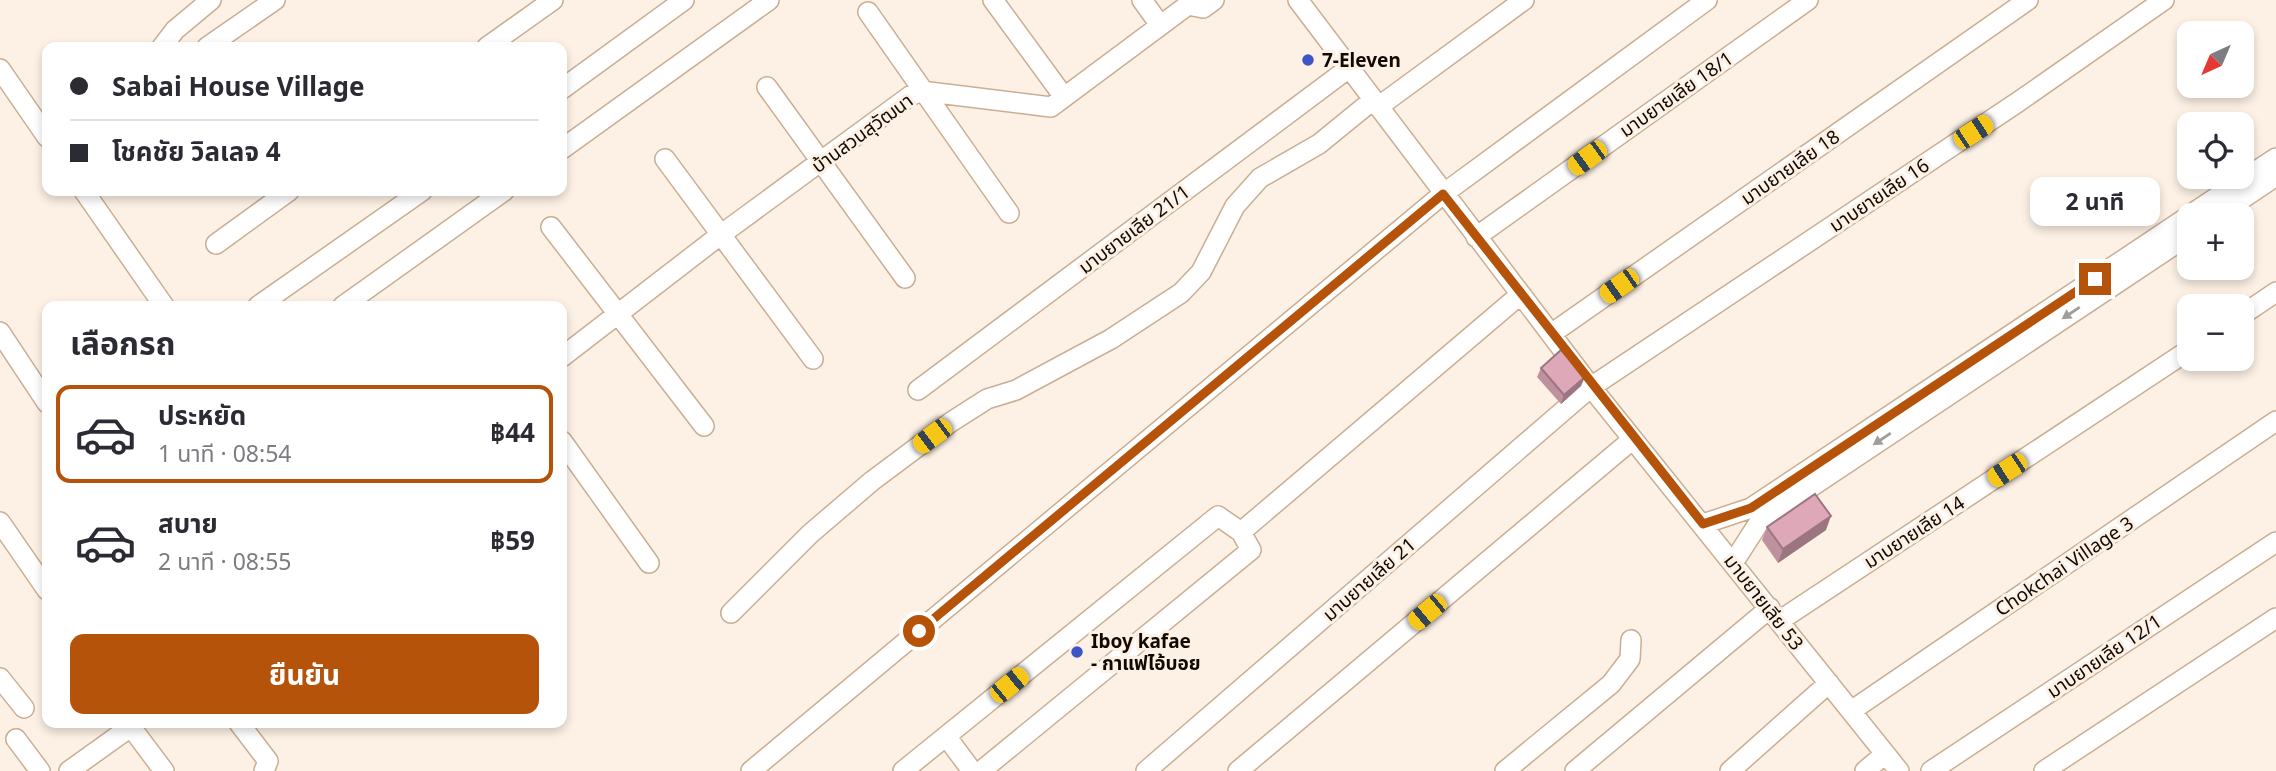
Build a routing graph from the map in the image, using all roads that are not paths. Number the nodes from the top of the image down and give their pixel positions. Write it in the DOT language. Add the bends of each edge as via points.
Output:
graph roads {
  1 [pos="211,0"];
  2 [pos="275,0"];
  3 [pos="553,0"];
  4 [pos="684,0"];
  5 [pos="769,0"];
  6 [pos="993,0"];
  7 [pos="1142,0"];
  8 [pos="1214,0"];
  9 [pos="1298,0"];
  10 [pos="1524,0"];
  11 [pos="1707,0"];
  12 [pos="1808,0"];
  13 [pos="2028,0"];
  14 [pos="2164,0"];
  15 [pos="1187,3"];
  16 [pos="868,12"];
  17 [pos="1160,25"];
  18 [pos="166,42"];
  19 [pos="214,42"];
  20 [pos="494,42"];
  21 [pos="1349,68"];
  22 [pos="0,69"];
  23 [pos="567,85"];
  24 [pos="768,87"];
  25 [pos="921,91"];
  26 [pos="1065,97"];
  27 [pos="1375,103"];
  28 [pos="42,130"];
  29 [pos="567,145"];
  30 [pos="2276,158"];
  31 [pos="664,159"];
  32 [pos="822,162"];
  33 [pos="2276,176"];
  34 [pos="1443,194"];
  35 [pos="87,196"];
  36 [pos="282,196"];
  37 [pos="415,196"];
  38 [pos="497,196"];
  39 [pos="2209,203"];
  40 [pos="2236,203"];
  41 [pos="1009,213"];
  42 [pos="551,227"];
  43 [pos="2177,227"];
  44 [pos="719,236"];
  45 [pos="1476,237"];
  46 [pos="2177,240"];
  47 [pos="216,244"];
  48 [pos="2141,258"];
  49 [pos="905,278"];
  50 [pos="2276,292"];
  51 [pos="1520,295"];
  52 [pos="161,301"];
  53 [pos="265,301"];
  54 [pos="350,301"];
  55 [pos="2254,307"];
  56 [pos="620,314"];
  57 [pos="0,332"];
  58 [pos="1551,334"];
  59 [pos="567,353"];
  60 [pos="2177,358"];
  61 [pos="813,359"];
  62 [pos="1952,383"];
  63 [pos="1591,387"];
  64 [pos="918,390"];
  65 [pos="42,395"];
  66 [pos="2276,421"];
  67 [pos="704,426"];
  68 [pos="1633,439"];
  69 [pos="567,448"];
  70 [pos="0,522"];
  71 [pos="1703,524"];
  72 [pos="1241,531"];
  73 [pos="2276,542"];
  74 [pos="649,563"];
  75 [pos="1733,563"];
  76 [pos="42,583"];
  77 [pos="731,613"];
  78 [pos="1774,615"];
  79 [pos="2276,618"];
  80 [pos="1631,640"];
  81 [pos="0,678"];
  82 [pos="1829,683"];
  83 [pos="24,708"];
  84 [pos="1852,711"];
  85 [pos="127,728"];
  86 [pos="135,728"];
  87 [pos="242,728"];
  88 [pos="946,736"];
  89 [pos="16,739"];
  90 [pos="1885,754"];
  91 [pos="266,766"];
  92 [pos="40,771"];
  93 [pos="69,771"];
  94 [pos="164,771"];
  95 [pos="751,771"];
  96 [pos="903,771"];
  97 [pos="972,771"];
  98 [pos="981,771"];
  99 [pos="1146,771"];
  100 [pos="1238,771"];
  101 [pos="1505,771"];
  102 [pos="1575,771"];
  103 [pos="1730,771"];
  104 [pos="1865,771"];
  105 [pos="1899,771"];
  106 [pos="1931,771"];
  107 [pos="2044,771"];
  1 -- 18 [label="street"];
  2 -- 19 [label="street"];
  3 -- 20 [label="street"];
  4 -- 23 [label="street"];
  5 -- 29 [label="street"];
  6 -- 26 [label="street"];
  7 -- 17 [label="street"];
  8 -- 15 [label="street, บ้านสวนสุวัฒนา" via="1203,8"];
  9 -- 21 [label="street, มาบยายเลีย 53"];
  10 -- 27 [label="street"];
  11 -- 34 [label="street"];
  12 -- 45 [label="street, มาบยายเลีย 18/1"];
  13 -- 58 [label="street, มาบยายเลีย 18"];
  14 -- 63 [label="street, มาบยายเลีย 16"];
  15 -- 17 [label="street, บ้านสวนสุวัฒนา"];
  16 -- 25 [label="street"];
  17 -- 26 [label="street, บ้านสวนสุวัฒนา"];
  21 -- 27 [label="street, มาบยายเลีย 53"];
  21 -- 64 [label="street, มาบยายเลีย 21/1"];
  22 -- 28 [label="street"];
  24 -- 32 [label="street"];
  25 -- 26 [label="street, บ้านสวนสุวัฒนา" via="1051,107"];
  25 -- 32 [label="street, บ้านสวนสุวัฒนา"];
  25 -- 41 [label="street"];
  27 -- 34 [label="street, มาบยายเลีย 53"];
  27 -- 77 [label="street" via="1319,144 1259,178 1235,206 1201,272 1181,293 1111,339 1016,390 987,399 951,422 810,534"];
  30 -- 39 [label="street"];
  31 -- 44 [label="street"];
  32 -- 44 [label="street, บ้านสวนสุวัฒนา"];
  32 -- 49 [label="street"];
  33 -- 40 [label="street"];
  34 -- 45 [label="street, มาบยายเลีย 53"];
  34 -- 95 [label="street"];
  35 -- 52 [label="street"];
  36 -- 47 [label="street"];
  37 -- 53 [label="street"];
  38 -- 54 [label="street"];
  42 -- 56 [label="street"];
  43 -- 48 [label="street"];
  44 -- 56 [label="street, บ้านสวนสุวัฒนา"];
  44 -- 61 [label="street"];
  45 -- 51 [label="street, มาบยายเลีย 53"];
  46 -- 48 [label="street"];
  48 -- 62 [label="street"];
  50 -- 55 [label="street"];
  51 -- 58 [label="street, มาบยายเลีย 53"];
  51 -- 72 [label="street"];
  56 -- 59 [label="street, บ้านสวนสุวัฒนา"];
  56 -- 67 [label="street"];
  57 -- 65 [label="street"];
  58 -- 63 [label="street, มาบยายเลีย 53"];
  60 -- 78 [label="street, มาบยายเลีย 14"];
  62 -- 71 [label="street" via="1751,508"];
  62 -- 75 [label="street, one-way" via="1760,521"];
  63 -- 68 [label="street, มาบยายเลีย 53"];
  63 -- 99 [label="street, มาบยายเลีย 21"];
  66 -- 84 [label="street, Chokchai Village 3"];
  68 -- 71 [label="street, มาบยายเลีย 53"];
  68 -- 100 [label="street"];
  69 -- 74 [label="street"];
  70 -- 76 [label="street"];
  71 -- 75 [label="street, มาบยายเลีย 53"];
  72 -- 88 [label="street" via="1218,516"];
  72 -- 98 [label="street" via="1251,550"];
  73 -- 106 [label="street, มาบยายเลีย 12/1"];
  75 -- 78 [label="street, มาบยายเลีย 53"];
  78 -- 82 [label="street, มาบยายเลีย 53"];
  78 -- 102 [label="street, มาบยายเลีย 14"];
  79 -- 107 [label="street"];
  80 -- 101 [label="street" via="1630,659 1611,684"];
  81 -- 83 [label="street"];
  82 -- 84 [label="street, มาบยายเลีย 53"];
  82 -- 103 [label="street"];
  84 -- 90 [label="street, มาบยายเลีย 53"];
  85 -- 93 [label="street"];
  86 -- 94 [label="street"];
  87 -- 91 [label="street"];
  88 -- 96 [label="street"];
  88 -- 97 [label="street"];
  89 -- 92 [label="street"];
  90 -- 104 [label="street"];
  90 -- 105 [label="street, มาบยายเลีย 53"];
}
